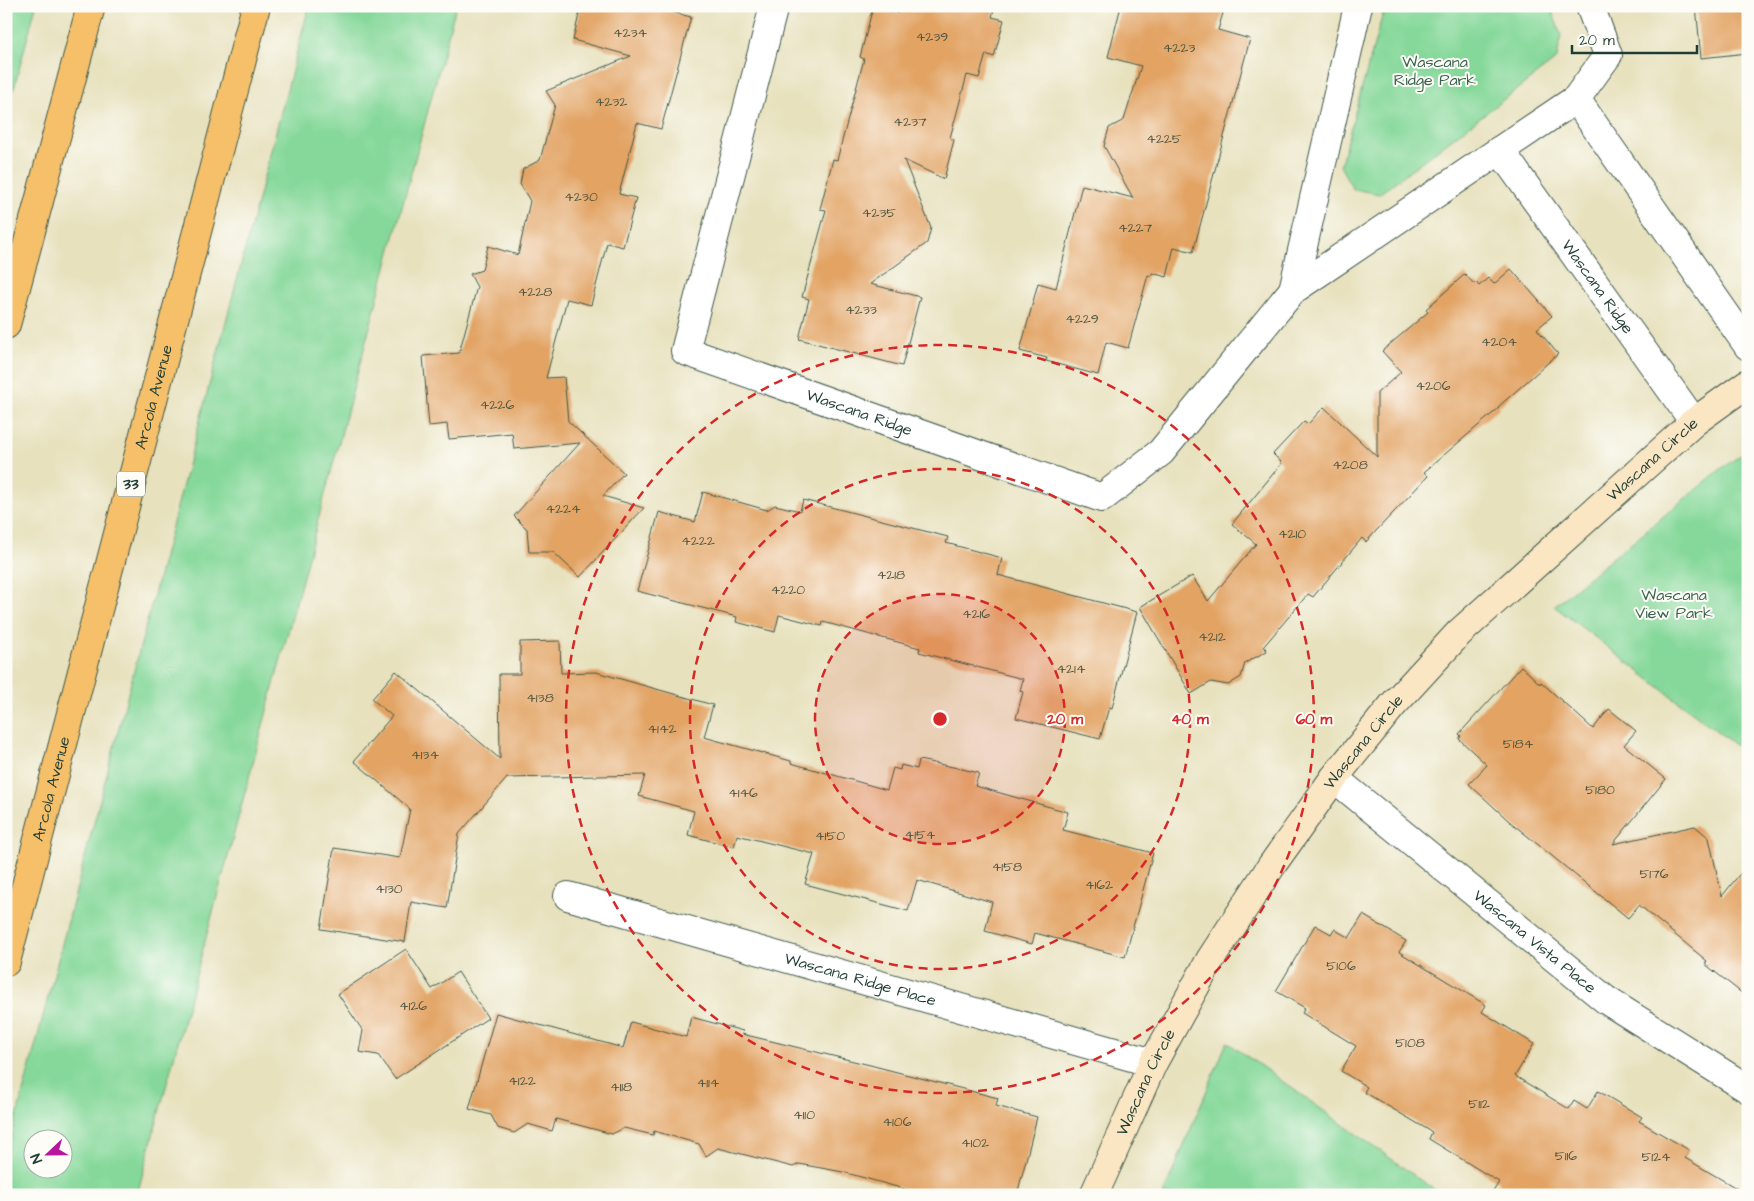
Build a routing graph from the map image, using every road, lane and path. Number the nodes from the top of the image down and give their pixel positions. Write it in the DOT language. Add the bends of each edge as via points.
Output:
graph roads {
  1 [pos="91,6"];
  2 [pos="256,6"];
  3 [pos="774,6"];
  4 [pos="1358,6"];
  5 [pos="1590,6"];
  6 [pos="1576,100"];
  7 [pos="1500,150"];
  8 [pos="1293,290"];
  9 [pos="6,325"];
  10 [pos="1748,346"];
  11 [pos="1748,382"];
  12 [pos="1694,422"];
  13 [pos="1334,778"];
  14 [pos="568,896"];
  15 [pos="6,962"];
  16 [pos="1153,1063"];
  17 [pos="1748,1089"];
  18 [pos="1094,1195"];
  1 -- 9 [label="main road"];
  2 -- 15 [label="main road, Arcola Avenue / 33"];
  3 -- 8 [label="street, Wascana Ridge" via="685,351 1102,498 1161,452"];
  4 -- 8 [label="street, Wascana Ridge"];
  5 -- 6 [label="street, Wascana Ridge" via="1608,55"];
  6 -- 7 [label="street, Wascana Ridge"];
  6 -- 10 [label="street"];
  7 -- 8 [label="street, Wascana Ridge"];
  7 -- 12 [label="street, Wascana Ridge"];
  11 -- 12 [label="street, Wascana Circle"];
  12 -- 13 [label="street, Wascana Circle" via="1459,633 1393,705"];
  13 -- 16 [label="street, Wascana Circle" via="1210,960"];
  13 -- 17 [label="street, Wascana Vista Place" via="1606,1000"];
  14 -- 16 [label="street, Wascana Ridge Place"];
  16 -- 18 [label="street, Wascana Circle"];
}
